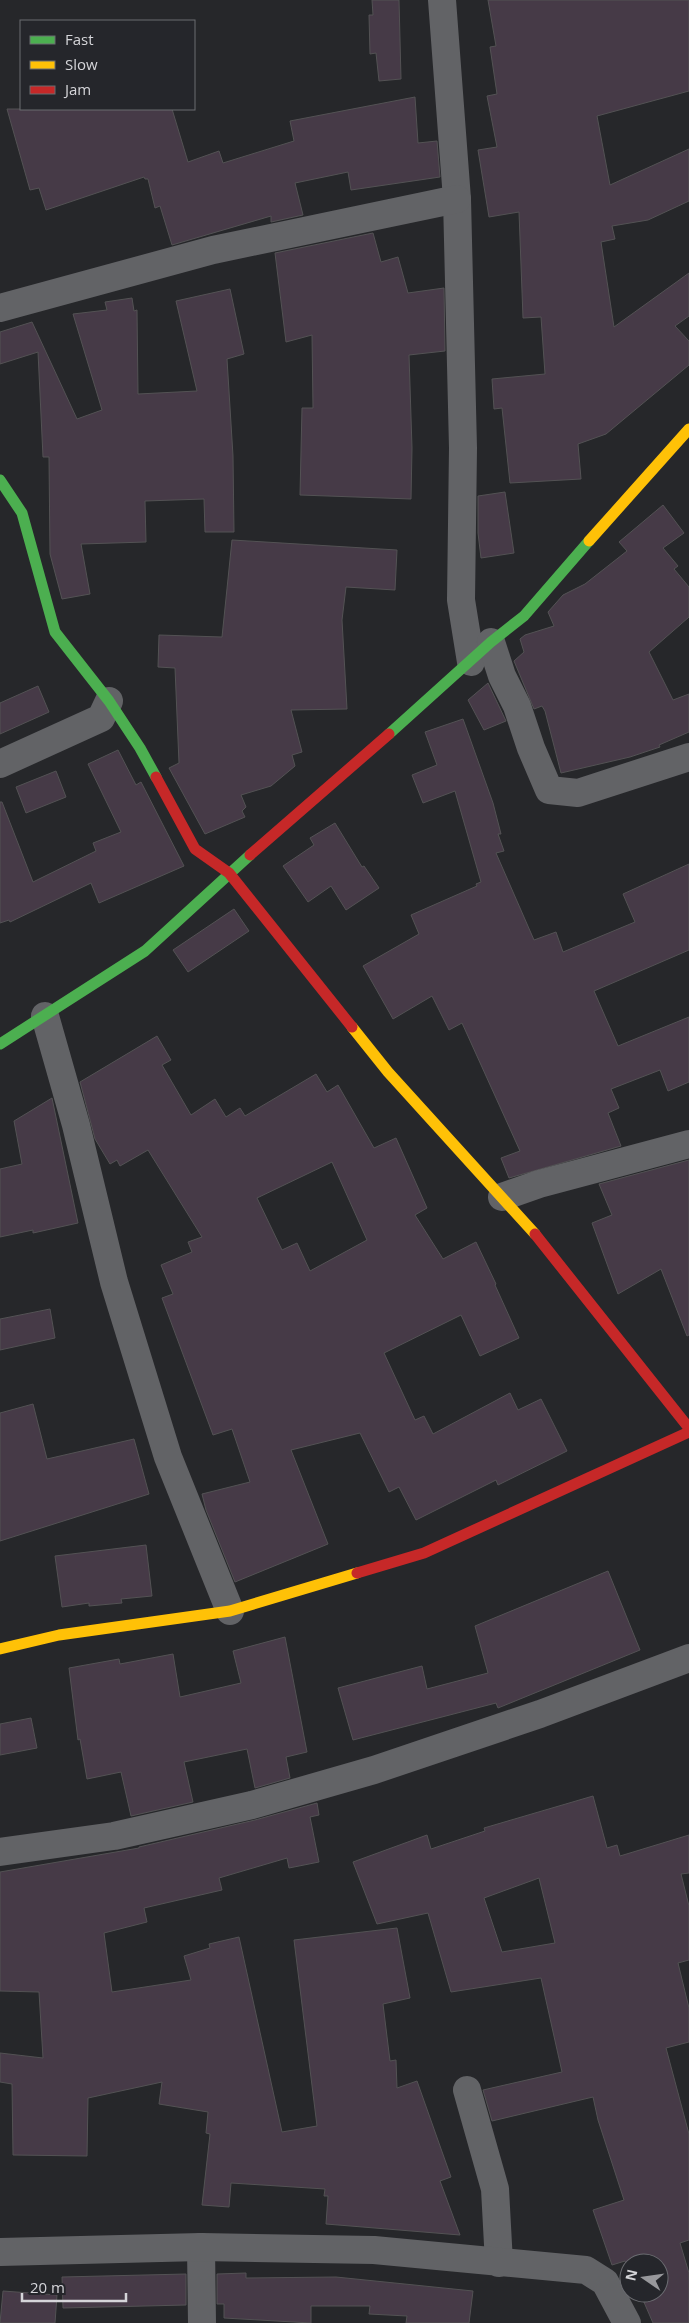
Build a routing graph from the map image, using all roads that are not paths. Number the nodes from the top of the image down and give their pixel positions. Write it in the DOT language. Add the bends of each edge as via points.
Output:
graph roads {
  1 [pos="442,0"];
  2 [pos="457,199"];
  3 [pos="0,308"];
  4 [pos="689,429"];
  5 [pos="0,480"];
  6 [pos="491,642"];
  7 [pos="471,662"];
  8 [pos="109,701"];
  9 [pos="689,757"];
  10 [pos="0,764"];
  11 [pos="229,873"];
  12 [pos="45,1016"];
  13 [pos="0,1044"];
  14 [pos="689,1144"];
  15 [pos="502,1197"];
  16 [pos="689,1428"];
  17 [pos="689,1432"];
  18 [pos="230,1611"];
  19 [pos="0,1649"];
  20 [pos="689,1658"];
  21 [pos="0,1852"];
  22 [pos="467,2090"];
  23 [pos="201,2248"];
  24 [pos="0,2252"];
  25 [pos="499,2263"];
  26 [pos="202,2323"];
  27 [pos="627,2323"];
  1 -- 2 [label="street"];
  2 -- 3 [label="street" via="213,250"];
  2 -- 7 [label="street" via="463,448 461,600"];
  4 -- 6 [label="street" via="524,616"];
  5 -- 8 [label="street" via="22,513 55,632"];
  6 -- 7 [label="street"];
  6 -- 9 [label="street" via="549,790 578,793"];
  7 -- 11 [label="street"];
  8 -- 10 [label="street" via="102,718"];
  8 -- 11 [label="street" via="140,748 195,849"];
  11 -- 12 [label="street" via="145,951"];
  11 -- 15 [label="street" via="388,1072"];
  12 -- 13 [label="street"];
  12 -- 18 [label="street" via="76,1124 114,1282 168,1457"];
  14 -- 15 [label="street"];
  15 -- 16 [label="street" via="532,1230"];
  17 -- 18 [label="street" via="424,1553"];
  18 -- 19 [label="street" via="59,1635"];
  20 -- 21 [label="street" via="540,1714 374,1770 261,1802 114,1836"];
  22 -- 25 [label="street" via="495,2188"];
  23 -- 24 [label="street"];
  23 -- 25 [label="street" via="374,2250"];
  23 -- 26 [label="street"];
  25 -- 27 [label="street" via="586,2270 605,2282"];
}
